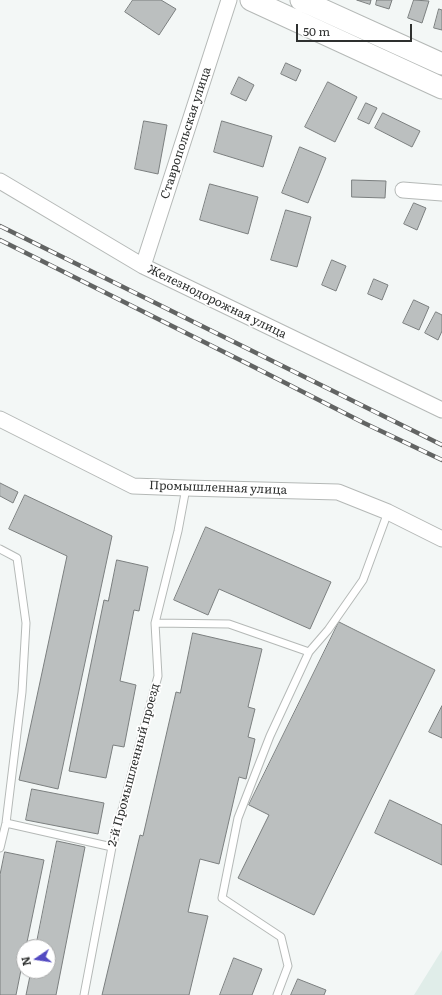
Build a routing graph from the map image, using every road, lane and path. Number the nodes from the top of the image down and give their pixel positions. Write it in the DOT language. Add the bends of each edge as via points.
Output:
graph roads {
  1 [pos="229,0"];
  2 [pos="251,0"];
  3 [pos="301,0"];
  4 [pos="442,64"];
  5 [pos="442,88"];
  6 [pos="0,181"];
  7 [pos="403,190"];
  8 [pos="442,193"];
  9 [pos="143,266"];
  10 [pos="442,410"];
  11 [pos="0,419"];
  12 [pos="186,488"];
  13 [pos="388,512"];
  14 [pos="442,539"];
  15 [pos="0,548"];
  16 [pos="155,623"];
  17 [pos="310,652"];
  18 [pos="4,818"];
  19 [pos="112,847"];
  20 [pos="0,848"];
  21 [pos="84,995"];
  22 [pos="276,995"];
  1 -- 9 [label="street, Ставропольская улица"];
  2 -- 5 [label="main road"];
  3 -- 4 [label="main road"];
  6 -- 9 [label="street, Железнодорожная улица"];
  7 -- 8 [label="street"];
  9 -- 10 [label="street, Железнодорожная улица"];
  11 -- 12 [label="street, Промышленная улица" via="133,486"];
  12 -- 13 [label="street, Промышленная улица" via="338,492"];
  12 -- 16 [label="lane, 2-й Промышленный проезд"];
  13 -- 14 [label="street, Промышленная улица"];
  13 -- 17 [label="lane" via="363,580"];
  15 -- 18 [label="lane" via="17,558 26,623 22,692"];
  16 -- 17 [label="lane" via="229,624"];
  16 -- 19 [label="lane, 2-й Промышленный проезд" via="158,676"];
  17 -- 22 [label="lane" via="270,736 238,818 222,898 280,937 288,966"];
  18 -- 19 [label="lane"];
  18 -- 20 [label="lane"];
  19 -- 21 [label="lane, 2-й Промышленный проезд"];
}
